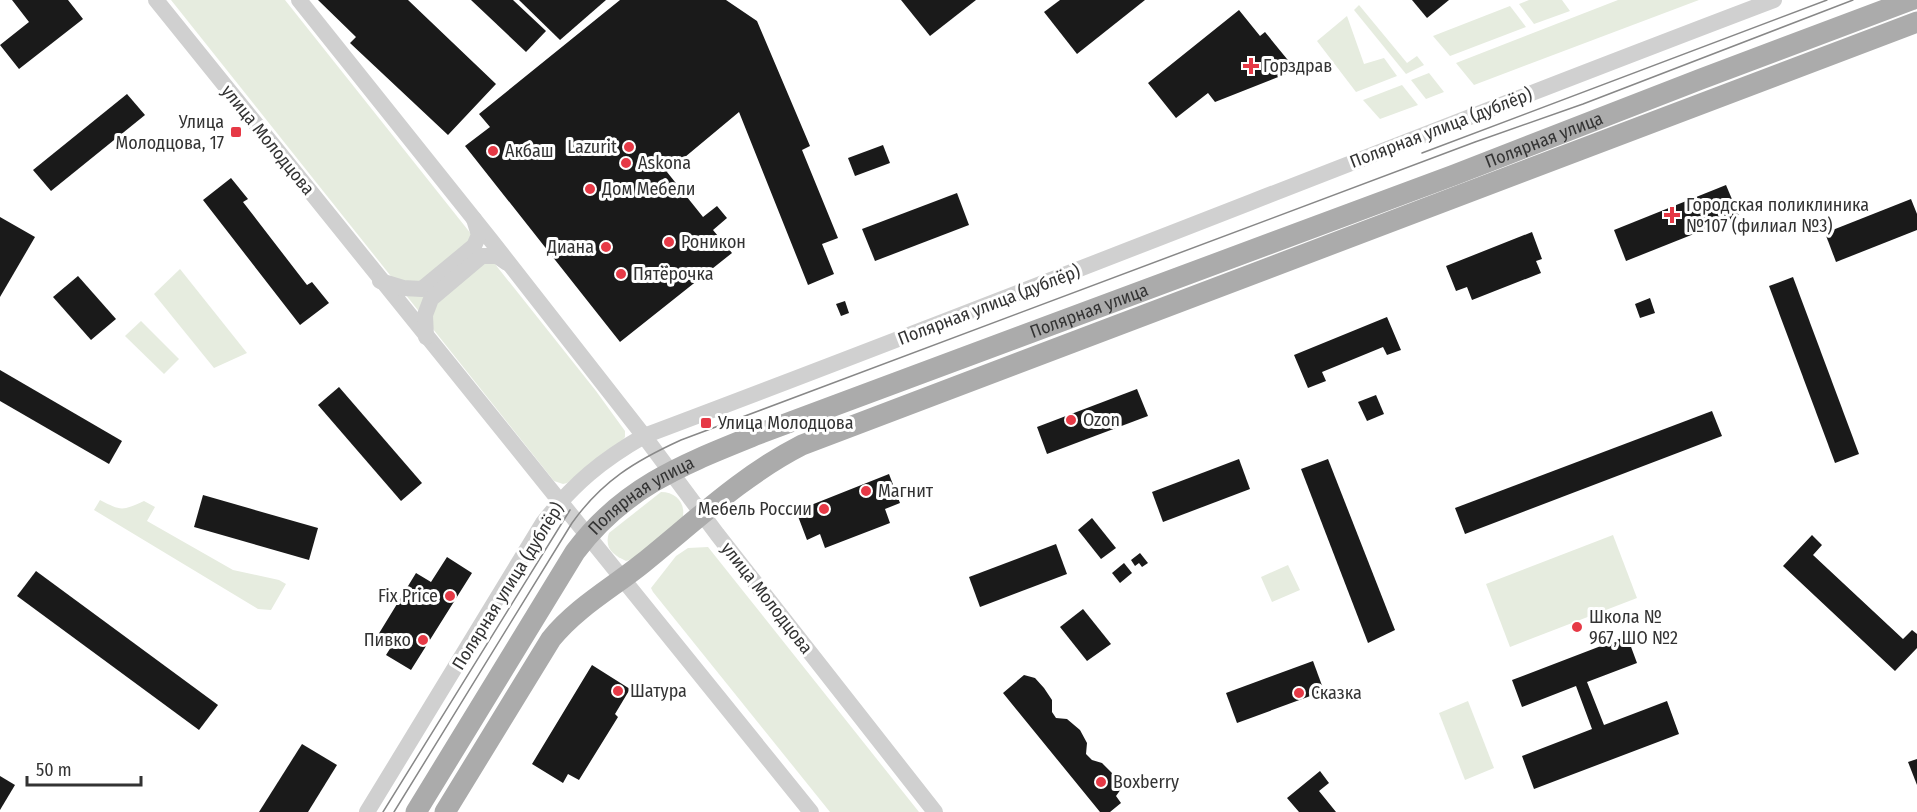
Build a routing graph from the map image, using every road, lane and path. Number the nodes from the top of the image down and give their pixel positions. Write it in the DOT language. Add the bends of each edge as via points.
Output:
graph roads {
  1 [pos="156,0"];
  2 [pos="299,0"];
  3 [pos="1774,0"];
  4 [pos="1911,0"];
  5 [pos="1917,22"];
  6 [pos="474,219"];
  7 [pos="512,267"];
  8 [pos="380,280"];
  9 [pos="426,337"];
  10 [pos="644,436"];
  11 [pos="670,471"];
  12 [pos="560,501"];
  13 [pos="702,514"];
  14 [pos="588,535"];
  15 [pos="623,578"];
  16 [pos="367,812"];
  17 [pos="416,812"];
  18 [pos="445,812"];
  19 [pos="811,812"];
  20 [pos="935,812"];
  1 -- 8 [label="street, улица Молодцова"];
  2 -- 6 [label="street, улица Молодцова"];
  3 -- 10 [label="street, Полярная улица (дублёр)"];
  4 -- 11 [label="main road, Полярная улица" via="761,433"];
  5 -- 13 [label="main road, Полярная улица" via="802,445 772,460"];
  6 -- 7 [label="street, улица Молодцова"];
  6 -- 8 [label="street" via="479,235 474,246 422,289 403,288"];
  7 -- 9 [label="street, улица Молодцова" via="497,256 482,256 431,299 424,315"];
  7 -- 10 [label="street, улица Молодцова"];
  8 -- 9 [label="street, улица Молодцова"];
  9 -- 12 [label="street, улица Молодцова"];
  10 -- 11 [label="street, улица Молодцова"];
  10 -- 12 [label="street, Полярная улица (дублёр)" via="599,464"];
  11 -- 13 [label="street, улица Молодцова"];
  11 -- 14 [label="main road, Полярная улица" via="652,481"];
  12 -- 14 [label="street, улица Молодцова"];
  12 -- 16 [label="street, Полярная улица (дублёр)"];
  13 -- 15 [label="main road, Полярная улица"];
  13 -- 20 [label="street, улица Молодцова"];
  14 -- 15 [label="street, улица Молодцова"];
  14 -- 17 [label="main road, Полярная улица"];
  15 -- 18 [label="main road, Полярная улица" via="575,613 551,639"];
  15 -- 19 [label="street, улица Молодцова"];
}
